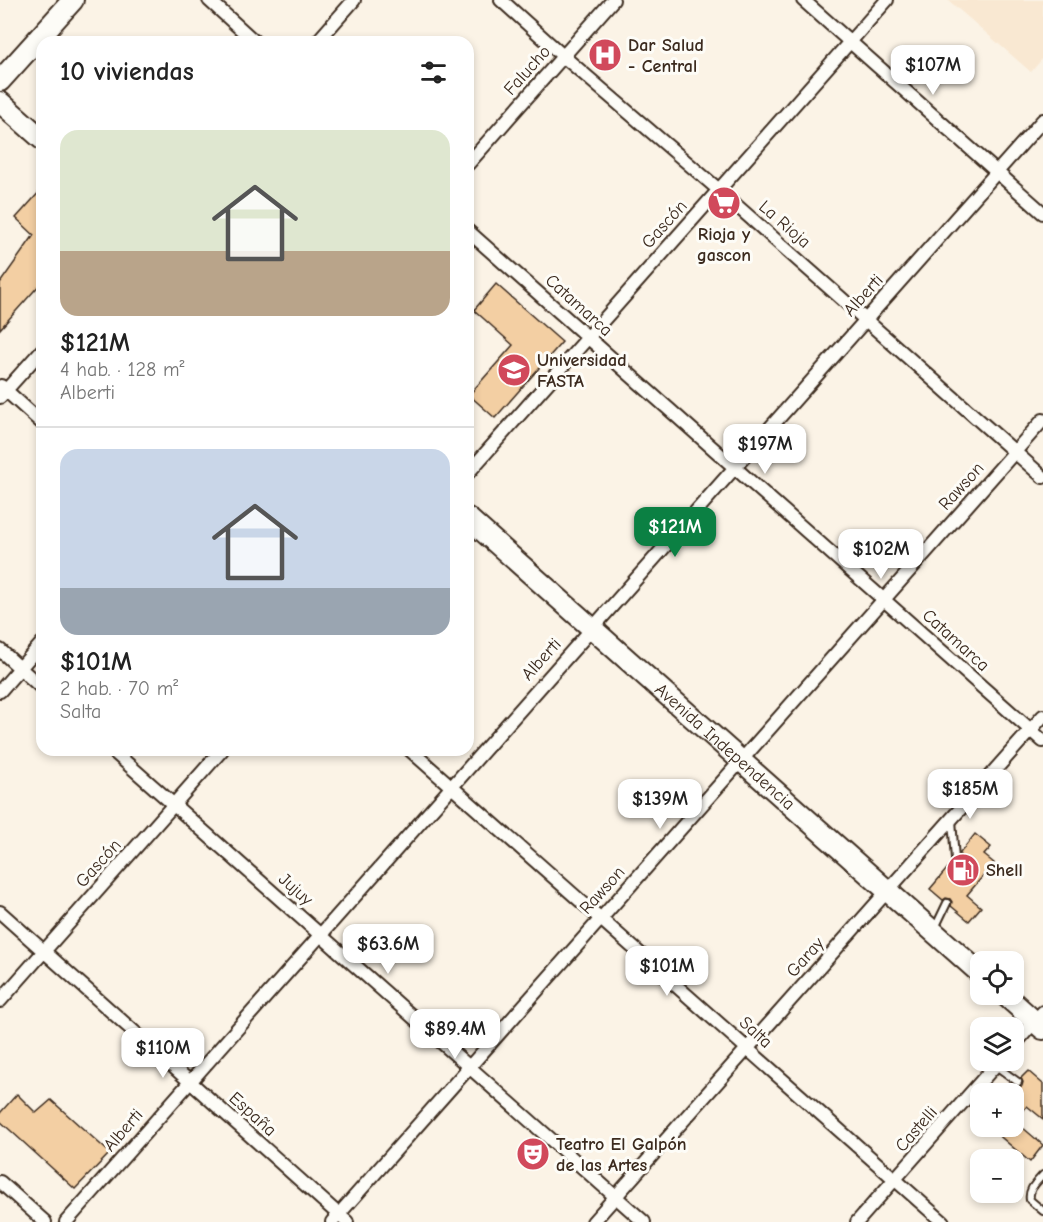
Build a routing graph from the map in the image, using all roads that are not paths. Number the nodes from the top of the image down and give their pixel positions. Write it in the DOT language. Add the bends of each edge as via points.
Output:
graph roads {
  1 [pos="73,0"];
  2 [pos="209,0"];
  3 [pos="354,0"];
  4 [pos="501,0"];
  5 [pos="613,0"];
  6 [pos="803,0"];
  7 [pos="887,0"];
  8 [pos="41,36"];
  9 [pos="248,36"];
  10 [pos="321,36"];
  11 [pos="36,41"];
  12 [pos="850,42"];
  13 [pos="563,56"];
  14 [pos="0,81"];
  15 [pos="0,102"];
  16 [pos="1043,120"];
  17 [pos="36,134"];
  18 [pos="474,157"];
  19 [pos="996,172"];
  20 [pos="719,190"];
  21 [pos="1043,213"];
  22 [pos="474,236"];
  23 [pos="866,320"];
  24 [pos="588,337"];
  25 [pos="36,356"];
  26 [pos="2,391"];
  27 [pos="36,418"];
  28 [pos="1043,420"];
  29 [pos="1015,452"];
  30 [pos="474,466"];
  31 [pos="735,467"];
  32 [pos="1043,477"];
  33 [pos="474,523"];
  34 [pos="884,600"];
  35 [pos="592,628"];
  36 [pos="0,650"];
  37 [pos="36,650"];
  38 [pos="20,668"];
  39 [pos="36,683"];
  40 [pos="0,691"];
  41 [pos="1043,716"];
  42 [pos="1031,730"];
  43 [pos="1043,741"];
  44 [pos="119,756"];
  45 [pos="217,756"];
  46 [pos="417,756"];
  47 [pos="741,760"];
  48 [pos="452,787"];
  49 [pos="174,804"];
  50 [pos="952,819"];
  51 [pos="955,859"];
  52 [pos="888,891"];
  53 [pos="947,903"];
  54 [pos="0,912"];
  55 [pos="601,919"];
  56 [pos="933,931"];
  57 [pos="320,935"];
  58 [pos="43,952"];
  59 [pos="970,964"];
  60 [pos="0,1000"];
  61 [pos="1019,1005"];
  62 [pos="1040,1021"];
  63 [pos="1024,1036"];
  64 [pos="747,1049"];
  65 [pos="469,1067"];
  66 [pos="991,1071"];
  67 [pos="1006,1071"];
  68 [pos="190,1082"];
  69 [pos="1018,1082"];
  70 [pos="1043,1175"];
  71 [pos="895,1180"];
  72 [pos="0,1182"];
  73 [pos="616,1197"];
  74 [pos="1043,1211"];
  75 [pos="339,1219"];
  76 [pos="45,1222"];
  77 [pos="66,1222"];
  78 [pos="593,1222"];
  79 [pos="644,1222"];
  80 [pos="858,1222"];
  81 [pos="943,1222"];
  1 -- 8 [label="main road"];
  2 -- 9 [label="street"];
  3 -- 10 [label="street"];
  4 -- 13 [label="street, La Rioja"];
  5 -- 13 [label="street, Falucho"];
  6 -- 12 [label="street"];
  7 -- 12 [label="street, Gascón"];
  11 -- 14 [label="main road"];
  12 -- 19 [label="street"];
  12 -- 20 [label="street, Gascón"];
  13 -- 18 [label="street, Falucho"];
  13 -- 20 [label="street, La Rioja"];
  15 -- 17 [label="main road"];
  16 -- 19 [label="street, Alberti"];
  19 -- 21 [label="street"];
  19 -- 23 [label="street, Alberti"];
  20 -- 23 [label="street, La Rioja"];
  20 -- 24 [label="street, Gascón"];
  22 -- 24 [label="street, Catamarca"];
  23 -- 29 [label="street, La Rioja"];
  23 -- 31 [label="street, Alberti"];
  24 -- 30 [label="street, Gascón"];
  24 -- 31 [label="street, Catamarca"];
  25 -- 26 [label="street"];
  26 -- 27 [label="street"];
  28 -- 29 [label="street, Rawson"];
  29 -- 32 [label="street, La Rioja"];
  29 -- 34 [label="street, Rawson"];
  31 -- 34 [label="street, Catamarca"];
  31 -- 35 [label="street, Alberti"];
  33 -- 35 [label="main road, Avenida Independencia"];
  34 -- 42 [label="street, Catamarca"];
  34 -- 47 [label="street, Rawson"];
  35 -- 47 [label="main road, Avenida Independencia"];
  35 -- 48 [label="street, Alberti"];
  36 -- 38 [label="street"];
  37 -- 38 [label="street"];
  38 -- 39 [label="street"];
  38 -- 40 [label="street"];
  41 -- 42 [label="street, Garay"];
  42 -- 43 [label="street, Catamarca"];
  42 -- 50 [label="street, Garay"];
  44 -- 49 [label="street, Jujuy"];
  45 -- 49 [label="street, Gascón"];
  46 -- 48 [label="street, Salta"];
  47 -- 52 [label="main road, Avenida Independencia"];
  47 -- 55 [label="street, Rawson"];
  48 -- 55 [label="street, Salta"];
  48 -- 57 [label="street, Alberti"];
  49 -- 57 [label="street, Jujuy"];
  49 -- 58 [label="street, Gascón"];
  50 -- 51 [label="lane"];
  50 -- 52 [label="street, Garay"];
  52 -- 56 [label="main road, Avenida Independencia"];
  52 -- 64 [label="street, Garay"];
  53 -- 56 [label="lane"];
  54 -- 58 [label="street, España"];
  55 -- 64 [label="street, Salta"];
  55 -- 65 [label="street, Rawson"];
  56 -- 59 [label="main road, Avenida Independencia"];
  57 -- 65 [label="street, Jujuy"];
  57 -- 68 [label="street, Alberti"];
  58 -- 60 [label="street, Gascón"];
  58 -- 68 [label="street, España"];
  61 -- 62 [label="main road"];
  62 -- 63 [label="street"];
  64 -- 71 [label="street, Salta"];
  64 -- 73 [label="street, Garay"];
  65 -- 73 [label="street, Jujuy"];
  65 -- 75 [label="street, Rawson"];
  66 -- 71 [label="street, Castelli"];
  67 -- 69 [label="lane"];
  68 -- 75 [label="street, España"];
  68 -- 77 [label="street, Alberti"];
  70 -- 74 [label="lane" via="1029,1194 1030,1200"];
  71 -- 80 [label="street, Castelli"];
  71 -- 81 [label="street, Salta"];
  72 -- 76 [label="street"];
  73 -- 78 [label="street, Garay"];
  73 -- 79 [label="street, Jujuy"];
}
